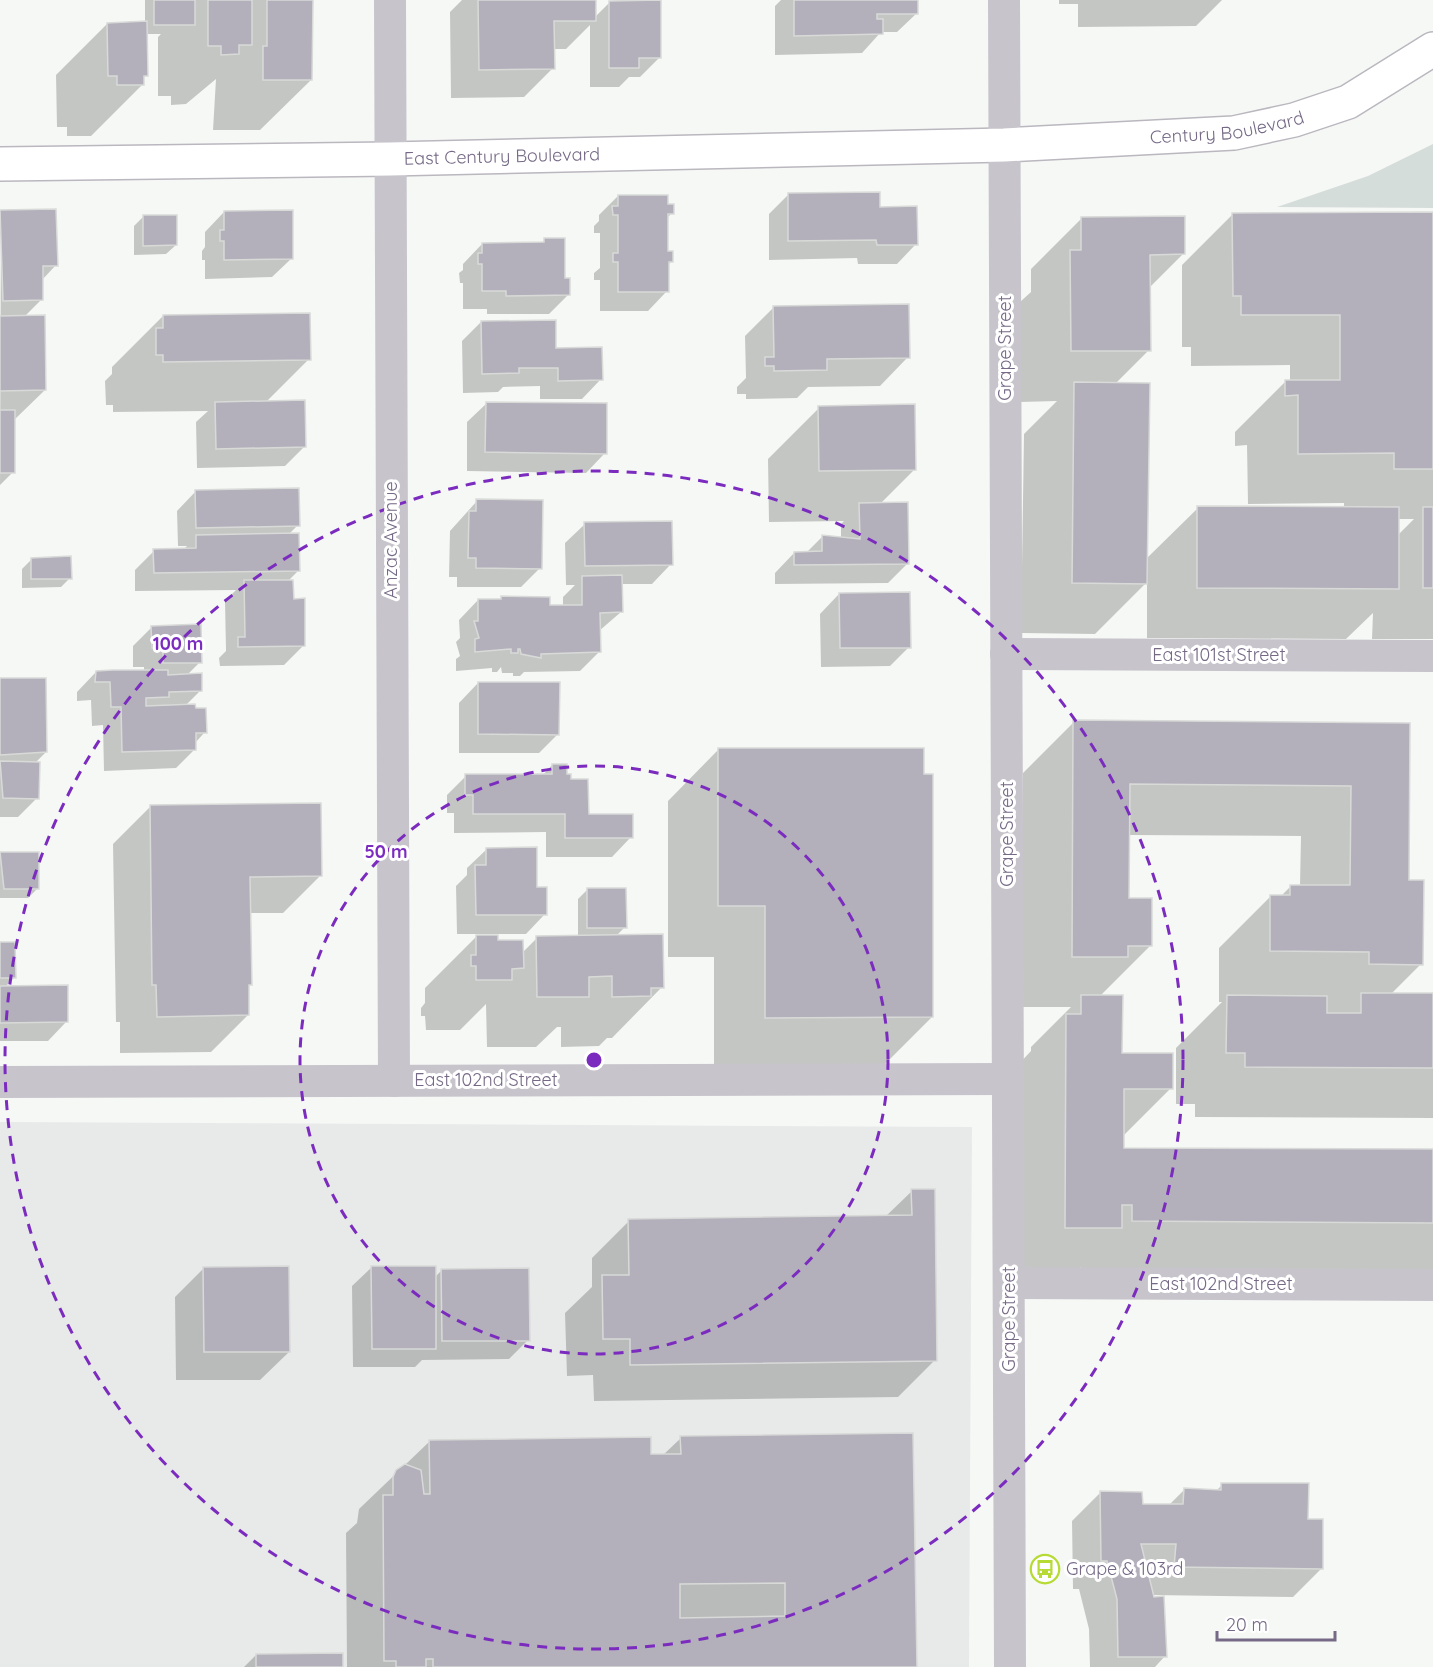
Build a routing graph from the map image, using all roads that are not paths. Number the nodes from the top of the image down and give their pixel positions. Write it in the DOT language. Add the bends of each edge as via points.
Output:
graph roads {
  1 [pos="390,0"];
  2 [pos="1004,0"];
  3 [pos="1433,49"];
  4 [pos="1004,145"];
  5 [pos="390,159"];
  6 [pos="0,164"];
  7 [pos="1006,654"];
  8 [pos="1433,656"];
  9 [pos="1007,1079"];
  10 [pos="394,1081"];
  11 [pos="0,1082"];
  12 [pos="1008,1282"];
  13 [pos="1433,1285"];
  14 [pos="1010,1667"];
  1 -- 5 [label="street, Anzac Avenue"];
  2 -- 4 [label="street, Grape Street"];
  3 -- 4 [label="main road, Century Boulevard" via="1348,102 1284,122 1223,134"];
  4 -- 5 [label="main road, East Century Boulevard"];
  4 -- 7 [label="street, Grape Street"];
  5 -- 6 [label="main road, East Century Boulevard"];
  5 -- 10 [label="street, Anzac Avenue"];
  7 -- 8 [label="street, East 101st Street"];
  7 -- 9 [label="street, Grape Street"];
  9 -- 10 [label="street, East 102nd Street"];
  9 -- 12 [label="street, Grape Street"];
  10 -- 11 [label="street, East 102nd Street"];
  12 -- 13 [label="street, East 102nd Street"];
  12 -- 14 [label="street, Grape Street"];
}
